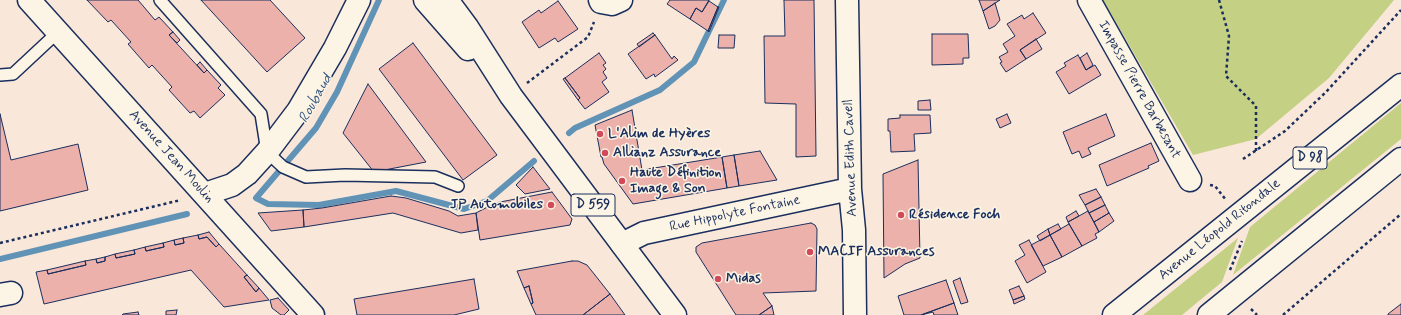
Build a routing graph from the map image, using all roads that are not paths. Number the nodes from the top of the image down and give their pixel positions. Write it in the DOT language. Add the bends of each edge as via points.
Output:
graph roads {
  1 [pos="29,0"];
  2 [pos="160,0"];
  3 [pos="360,0"];
  4 [pos="425,0"];
  5 [pos="447,0"];
  6 [pos="847,0"];
  7 [pos="1088,0"];
  8 [pos="58,32"];
  9 [pos="0,75"];
  10 [pos="1401,85"];
  11 [pos="511,96"];
  12 [pos="271,156"];
  13 [pos="1401,159"];
  14 [pos="1190,180"];
  15 [pos="458,186"];
  16 [pos="850,189"];
  17 [pos="204,194"];
  18 [pos="622,244"];
  19 [pos="314,315"];
  20 [pos="675,315"];
  21 [pos="855,315"];
  22 [pos="1114,315"];
  23 [pos="1209,315"];
  1 -- 8 [label="main road, Avenue Jean Moulin"];
  2 -- 12 [label="lane" via="261,114"];
  3 -- 12 [label="main road"];
  4 -- 11 [label="main road, D 559"];
  5 -- 11 [label="main road, D 559"];
  6 -- 16 [label="main road, Avenue Edith Cavell"];
  7 -- 14 [label="main road, Impasse Pierre Barbesant"];
  8 -- 9 [label="lane" via="13,74"];
  8 -- 17 [label="main road, Avenue Jean Moulin"];
  10 -- 22 [label="main road, Avenue Léopold Ritondale / D 98"];
  11 -- 18 [label="main road, D 559"];
  12 -- 15 [label="lane" via="283,167 306,177 435,177"];
  12 -- 17 [label="main road" via="232,185"];
  13 -- 23 [label="main road"];
  16 -- 18 [label="main road, Rue Hippolyte Fontaine" via="644,233"];
  16 -- 21 [label="main road, Avenue Edith Cavell" via="854,230"];
  17 -- 19 [label="main road, Avenue Jean Moulin"];
  18 -- 20 [label="main road, D 559"];
}
